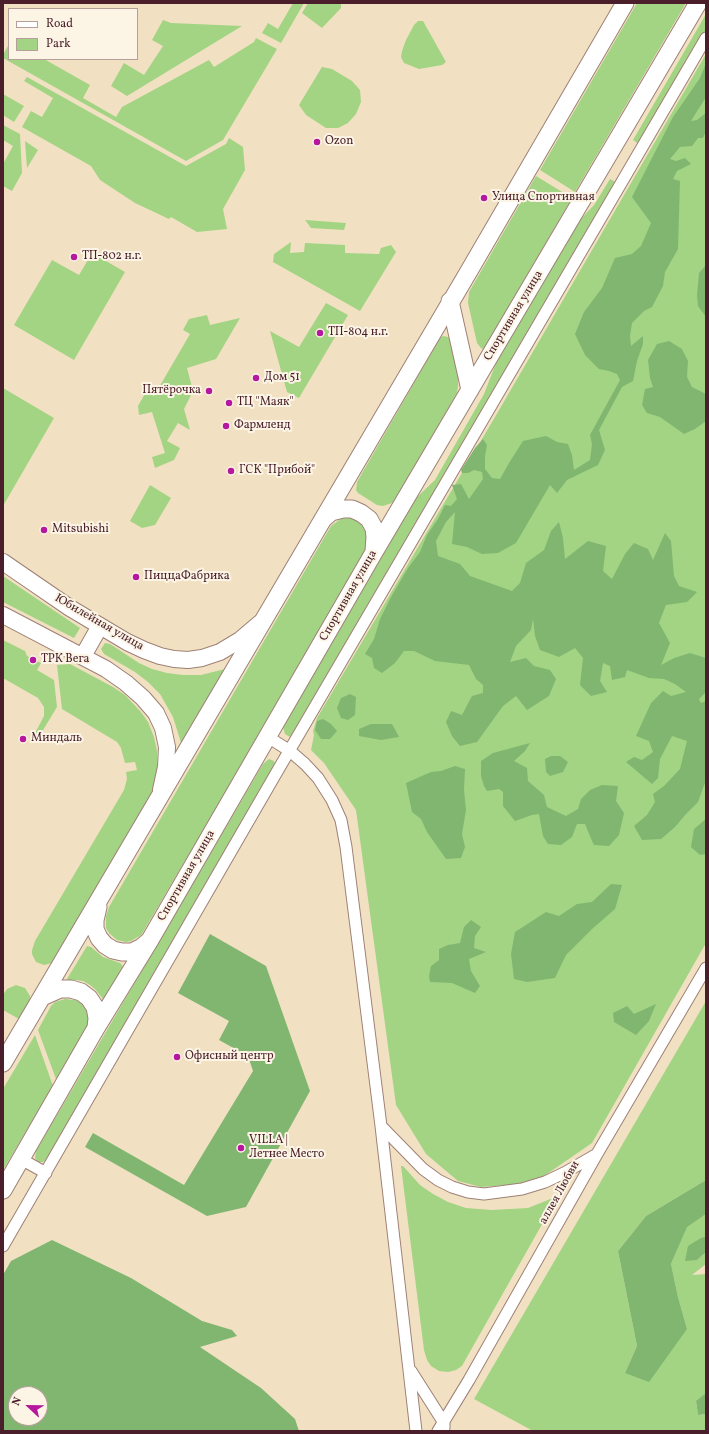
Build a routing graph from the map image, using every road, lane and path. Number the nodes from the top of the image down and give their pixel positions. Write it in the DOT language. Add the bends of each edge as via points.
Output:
graph roads {
  1 [pos="625,3"];
  2 [pos="698,3"];
  3 [pos="706,38"];
  4 [pos="450,301"];
  5 [pos="470,390"];
  6 [pos="322,520"];
  7 [pos="373,554"];
  8 [pos="3,562"];
  9 [pos="3,615"];
  10 [pos="264,619"];
  11 [pos="100,626"];
  12 [pos="83,656"];
  13 [pos="268,737"];
  14 [pos="290,751"];
  15 [pos="159,797"];
  16 [pos="102,896"];
  17 [pos="150,940"];
  18 [pos="706,968"];
  19 [pos="42,997"];
  20 [pos="96,1028"];
  21 [pos="3,1063"];
  22 [pos="381,1126"];
  23 [pos="598,1154"];
  24 [pos="21,1158"];
  25 [pos="46,1173"];
  26 [pos="3,1190"];
  27 [pos="3,1246"];
  28 [pos="410,1369"];
  29 [pos="442,1428"];
  30 [pos="416,1431"];
  1 -- 4 [label="main road"];
  2 -- 5 [label="main road, Спортивная улица"];
  3 -- 14 [label="street"];
  4 -- 5 [label="main road"];
  4 -- 6 [label="main road"];
  5 -- 7 [label="main road, Спортивная улица"];
  6 -- 7 [label="main road" via="331,512 343,509 362,513 374,528"];
  6 -- 10 [label="main road"];
  7 -- 13 [label="main road, Спортивная улица"];
  8 -- 11 [label="main road, Юбилейная улица"];
  9 -- 12 [label="main road"];
  10 -- 11 [label="main road, Юбилейная улица" via="240,640 220,652 188,660 160,656 144,650"];
  10 -- 15 [label="main road"];
  11 -- 12 [label="main road"];
  12 -- 15 [label="main road" via="126,683 156,713 163,728 167,747 166,767"];
  13 -- 14 [label="street"];
  13 -- 17 [label="main road, Спортивная улица"];
  14 -- 22 [label="street" via="318,778 341,820"];
  14 -- 25 [label="street"];
  15 -- 16 [label="main road"];
  16 -- 17 [label="main road" via="95,920 97,933 105,945 113,950 132,952"];
  16 -- 19 [label="main road"];
  17 -- 20 [label="main road, Спортивная улица"];
  18 -- 23 [label="street, аллея Любви"];
  19 -- 20 [label="main road" via="60,989 81,992 90,998 95,1007"];
  19 -- 21 [label="main road"];
  20 -- 24 [label="main road, Спортивная улица"];
  22 -- 23 [label="street" via="423,1169 438,1180 468,1192 484,1194 522,1189 545,1182"];
  22 -- 28 [label="street"];
  23 -- 29 [label="street, аллея Любви"];
  24 -- 25 [label="street"];
  24 -- 26 [label="main road, Спортивная улица"];
  25 -- 27 [label="street"];
  28 -- 29 [label="street"];
  28 -- 30 [label="street"];
}
